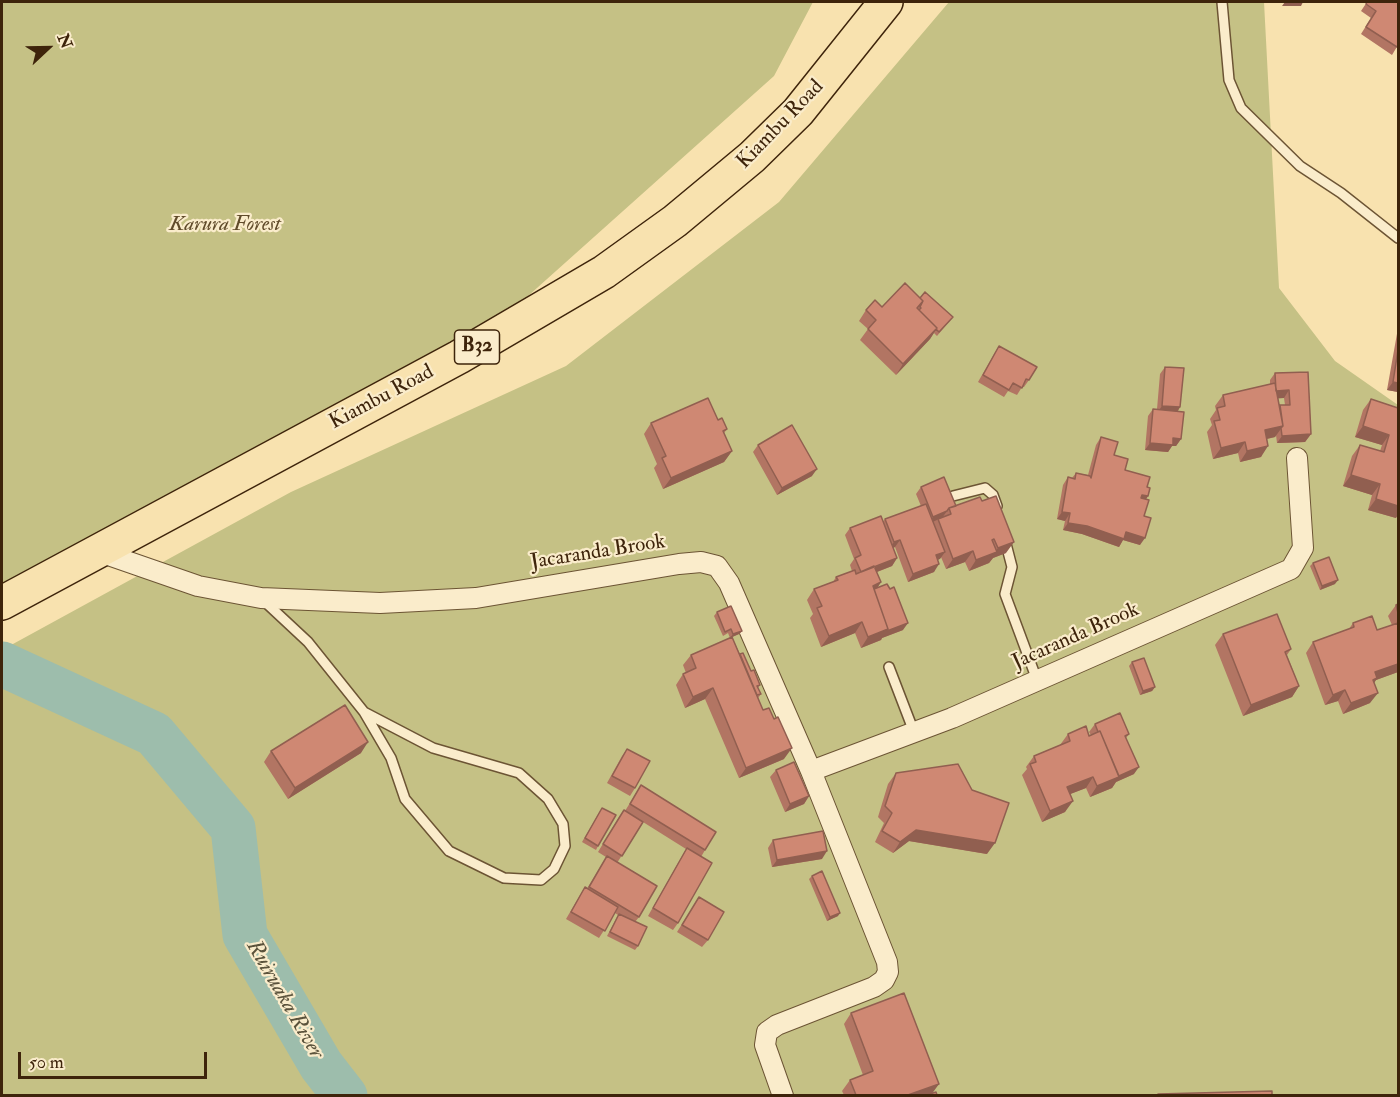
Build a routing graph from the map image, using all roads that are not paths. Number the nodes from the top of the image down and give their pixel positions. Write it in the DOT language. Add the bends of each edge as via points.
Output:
graph roads {
  1 [pos="886,2"];
  2 [pos="1222,2"];
  3 [pos="1398,238"];
  4 [pos="1296,458"];
  5 [pos="953,496"];
  6 [pos="999,516"];
  7 [pos="1002,532"];
  8 [pos="97,551"];
  9 [pos="261,598"];
  10 [pos="2,603"];
  11 [pos="889,667"];
  12 [pos="1037,680"];
  13 [pos="364,712"];
  14 [pos="914,732"];
  15 [pos="811,771"];
  16 [pos="783,1095"];
  1 -- 8 [label="highway, Kiambu Road / B32" via="798,112 752,157 675,221 604,272 459,357"];
  2 -- 3 [label="lane" via="1229,80 1241,108 1300,166"];
  4 -- 12 [label="street, Jacaranda Brook" via="1303,548 1291,569"];
  5 -- 6 [label="lane" via="985,488 993,495"];
  7 -- 12 [label="lane" via="1012,567 1005,594"];
  8 -- 9 [label="street, Jacaranda Brook" via="198,586"];
  8 -- 10 [label="highway, Kiambu Road / B32"];
  9 -- 13 [label="lane" via="308,642"];
  9 -- 15 [label="street, Jacaranda Brook" via="380,603 476,598 679,564 702,562 717,566 729,583"];
  11 -- 14 [label="lane"];
  12 -- 14 [label="street, Jacaranda Brook"];
  13 -- 13 [label="lane" via="433,748 519,773 548,799 563,824 565,846 554,869 541,880 504,878 449,851 405,799 391,758"];
  14 -- 15 [label="street, Jacaranda Brook"];
  15 -- 16 [label="street, Jacaranda Brook" via="888,972 874,987 767,1032 765,1045"];
}
